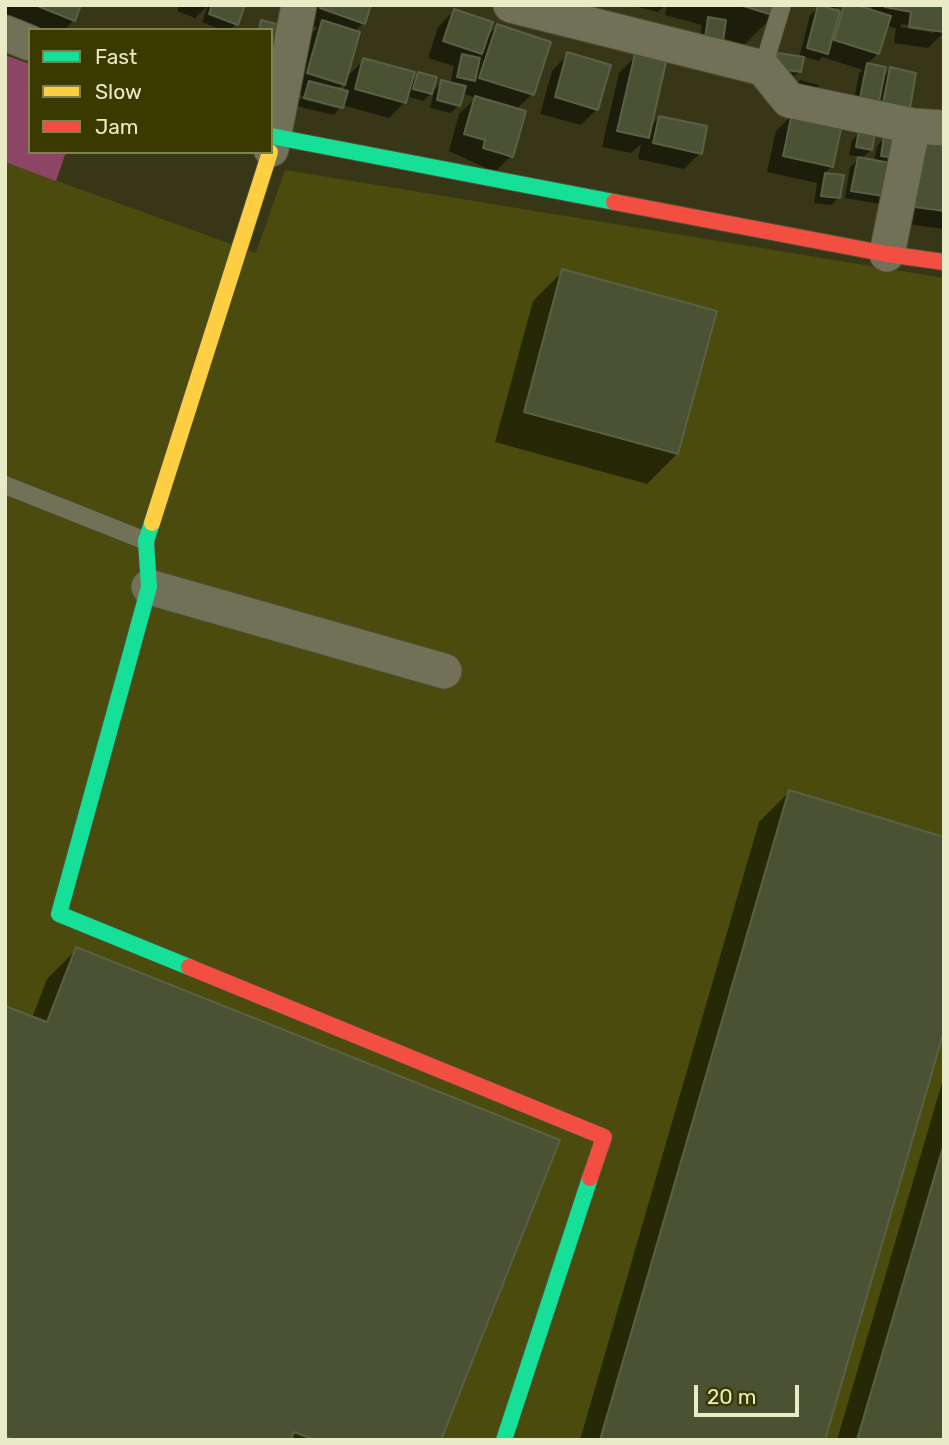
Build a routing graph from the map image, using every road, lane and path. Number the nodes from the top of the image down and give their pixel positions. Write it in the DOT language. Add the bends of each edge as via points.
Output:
graph roads {
  1 [pos="299,5"];
  2 [pos="511,5"];
  3 [pos="782,5"];
  4 [pos="596,16"];
  5 [pos="5,33"];
  6 [pos="28,42"];
  7 [pos="763,68"];
  8 [pos="928,127"];
  9 [pos="273,139"];
  10 [pos="273,144"];
  11 [pos="269,154"];
  12 [pos="887,254"];
  13 [pos="944,262"];
  14 [pos="5,485"];
  15 [pos="146,541"];
  16 [pos="149,587"];
  17 [pos="444,671"];
  18 [pos="504,1440"];
  1 -- 9 [label="street"];
  2 -- 4 [label="street"];
  3 -- 7 [label="lane"];
  4 -- 7 [label="street"];
  5 -- 6 [label="street"];
  7 -- 8 [label="street" via="789,100"];
  8 -- 12 [label="street"];
  10 -- 12 [label="street"];
  11 -- 15 [label="street"];
  12 -- 13 [label="street"];
  14 -- 15 [label="lane"];
  15 -- 16 [label="street"];
  16 -- 17 [label="street"];
  16 -- 18 [label="street" via="60,914 604,1137"];
}
